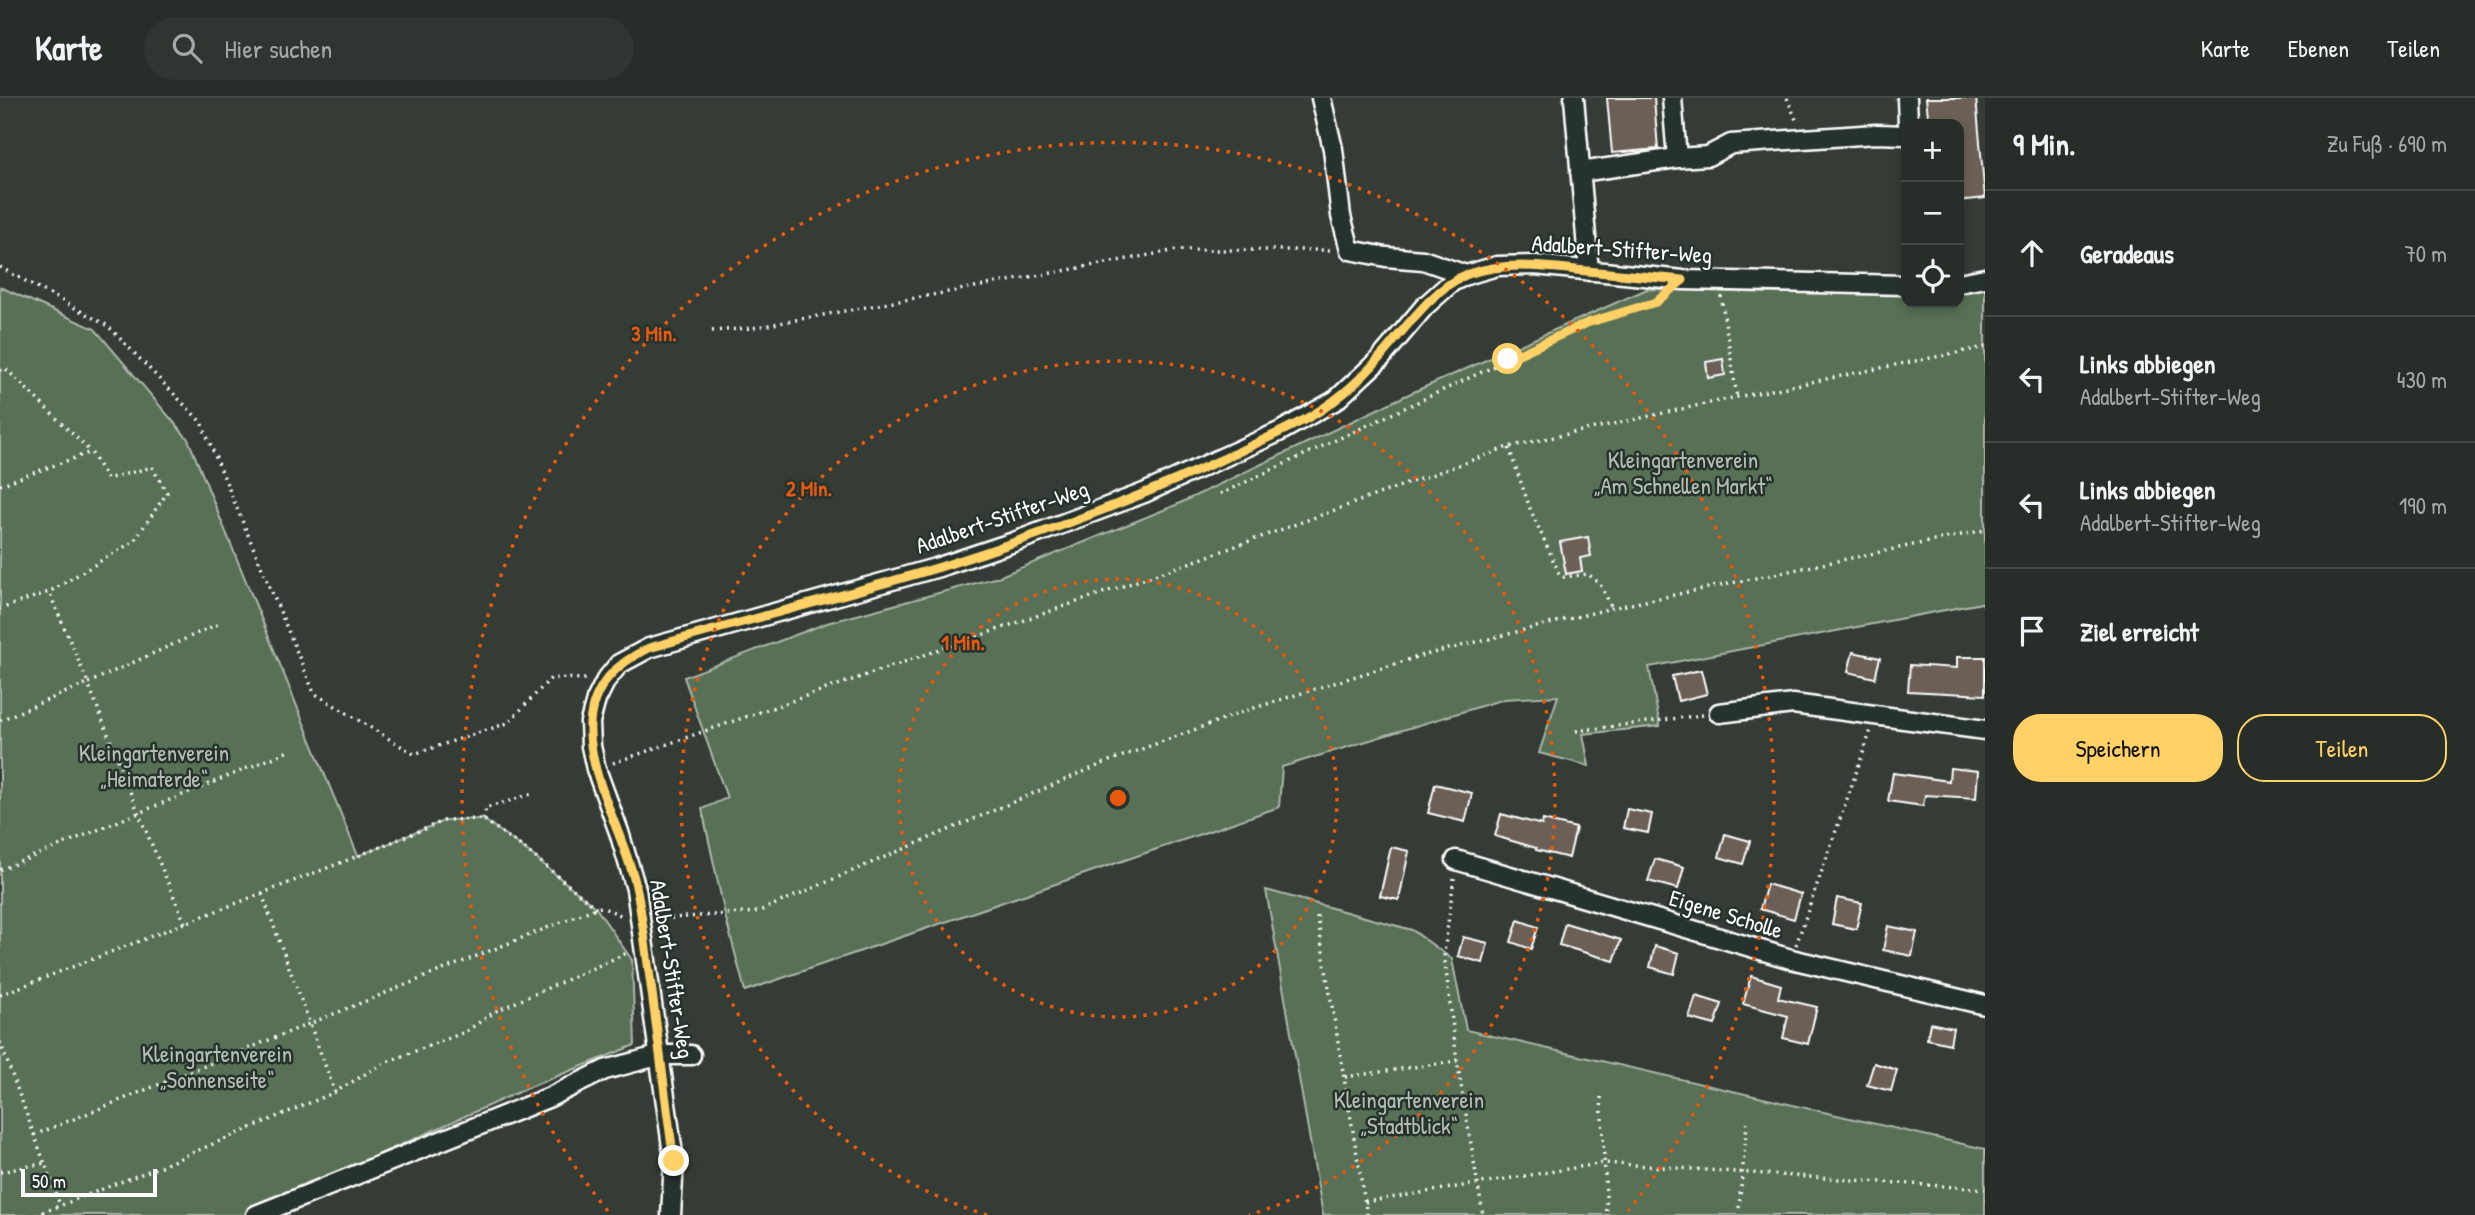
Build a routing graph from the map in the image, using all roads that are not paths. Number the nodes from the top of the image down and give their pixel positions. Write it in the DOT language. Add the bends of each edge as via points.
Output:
graph roads {
  1 [pos="1321,98"];
  2 [pos="1574,98"];
  3 [pos="1672,98"];
  4 [pos="1907,98"];
  5 [pos="1908,119"];
  6 [pos="1901,135"];
  7 [pos="1677,158"];
  8 [pos="1580,172"];
  9 [pos="1589,271"];
  10 [pos="1466,275"];
  11 [pos="1985,278"];
  12 [pos="1964,282"];
  13 [pos="1901,285"];
  14 [pos="1719,713"];
  15 [pos="1985,730"];
  16 [pos="1456,860"];
  17 [pos="1985,1006"];
  18 [pos="661,1055"];
  19 [pos="691,1055"];
  20 [pos="256,1215"];
  21 [pos="671,1215"];
  1 -- 10 [label="street" via="1350,250 1423,260"];
  2 -- 8 [label="street"];
  3 -- 7 [label="street"];
  4 -- 5 [label="street"];
  6 -- 7 [label="street" via="1731,144 1708,156"];
  7 -- 8 [label="street"];
  8 -- 9 [label="street"];
  9 -- 10 [label="street, Adalbert-Stifter-Weg" via="1523,266"];
  9 -- 13 [label="street, Adalbert-Stifter-Weg" via="1683,280"];
  10 -- 18 [label="street, Adalbert-Stifter-Weg" via="1425,306 1346,391 1279,432 1144,493 1014,542 649,648 619,664 596,699 590,722 592,746 636,889 635,919 645,946"];
  11 -- 12 [label="street"];
  14 -- 15 [label="street" via="1793,704"];
  16 -- 17 [label="street, Eigene Scholle" via="1791,959"];
  18 -- 19 [label="street"];
  18 -- 20 [label="street" via="605,1070 550,1097"];
  18 -- 21 [label="street, Adalbert-Stifter-Weg" via="674,1161"];
}
